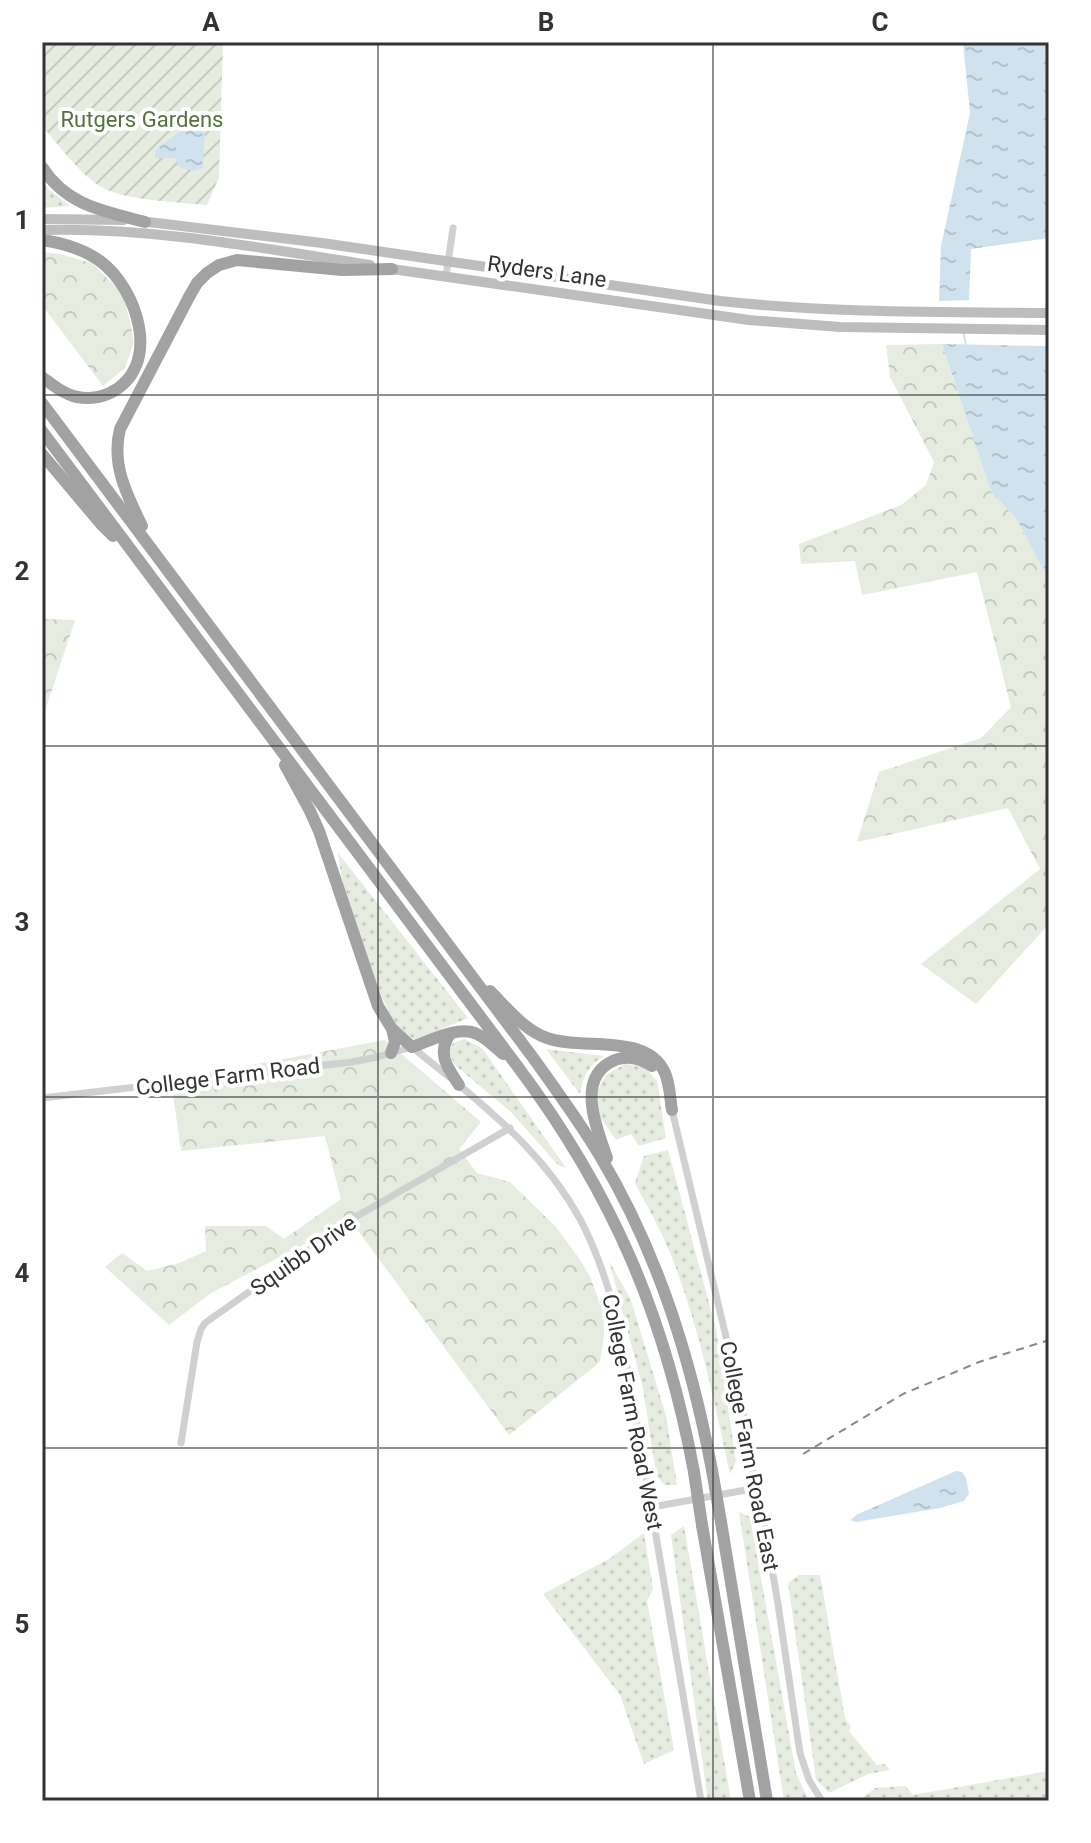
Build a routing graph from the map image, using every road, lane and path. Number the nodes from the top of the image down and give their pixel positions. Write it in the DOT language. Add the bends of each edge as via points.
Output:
graph roads {
  1 [pos="42,167"];
  2 [pos="42,219"];
  3 [pos="145,222"];
  4 [pos="453,228"];
  5 [pos="42,230"];
  6 [pos="42,240"];
  7 [pos="448,260"];
  8 [pos="392,269"];
  9 [pos="446,276"];
  10 [pos="1049,313"];
  11 [pos="1049,330"];
  12 [pos="42,377"];
  13 [pos="42,403"];
  14 [pos="42,431"];
  15 [pos="42,454"];
  16 [pos="156,554"];
  17 [pos="143,565"];
  18 [pos="262,724"];
  19 [pos="457,958"];
  20 [pos="392,1029"];
  21 [pos="450,1034"];
  22 [pos="412,1047"];
  23 [pos="391,1053"];
  24 [pos="518,1067"];
  25 [pos="459,1085"];
  26 [pos="42,1098"];
  27 [pos="672,1110"];
  28 [pos="510,1128"];
  29 [pos="616,1184"];
  30 [pos="181,1443"];
  31 [pos="757,1488"];
  32 [pos="652,1507"];
  33 [pos="757,1744"];
  34 [pos="701,1801"];
  35 [pos="750,1801"];
  36 [pos="767,1801"];
  37 [pos="775,1801"];
  38 [pos="822,1801"];
  1 -- 3 [label="highway" via="76,200"];
  2 -- 3 [label="main road, Ryders Lane"];
  3 -- 7 [label="main road, Ryders Lane"];
  4 -- 7 [label="street"];
  5 -- 8 [label="main road, Ryders Lane" via="155,235"];
  6 -- 12 [label="highway" via="79,249 114,273 133,304 140,342 131,375 105,395 74,397"];
  7 -- 9 [label="street"];
  7 -- 10 [label="main road, Ryders Lane" via="740,303 914,313"];
  8 -- 9 [label="main road, Ryders Lane"];
  8 -- 16 [label="highway" via="237,260 213,269 197,283 125,417 117,443 121,481"];
  9 -- 11 [label="main road, Ryders Lane" via="749,320"];
  13 -- 16 [label="highway"];
  14 -- 17 [label="highway"];
  15 -- 17 [label="highway"];
  16 -- 19 [label="highway"];
  17 -- 18 [label="highway"];
  18 -- 20 [label="highway" via="315,821 374,996"];
  18 -- 24 [label="highway"];
  19 -- 27 [label="highway" via="538,1035 632,1048 653,1057 667,1078"];
  19 -- 29 [label="highway" via="567,1105"];
  20 -- 22 [label="highway"];
  20 -- 23 [label="highway"];
  21 -- 22 [label="highway"];
  21 -- 24 [label="highway" via="476,1033"];
  21 -- 25 [label="highway" via="443,1056"];
  22 -- 23 [label="street, College Farm Road"];
  22 -- 25 [label="street, College Farm Road West"];
  23 -- 26 [label="street, College Farm Road"];
  24 -- 35 [label="highway, bridge" via="601,1194 670,1363 694,1472"];
  25 -- 28 [label="street, College Farm Road West"];
  27 -- 29 [label="highway" via="661,1076 645,1061 622,1058 600,1071 591,1110"];
  27 -- 31 [label="street, College Farm Road East" via="736,1376"];
  28 -- 30 [label="street, Squibb Drive" via="352,1219 205,1323 198,1337"];
  28 -- 32 [label="street, College Farm Road West" via="561,1189 604,1274"];
  29 -- 33 [label="highway, bridge" via="655,1267 694,1383"];
  31 -- 32 [label="street"];
  31 -- 38 [label="street, College Farm Road East" via="800,1753"];
  32 -- 34 [label="street, College Farm Road West"];
  33 -- 36 [label="highway"];
  33 -- 37 [label="highway"];
}
